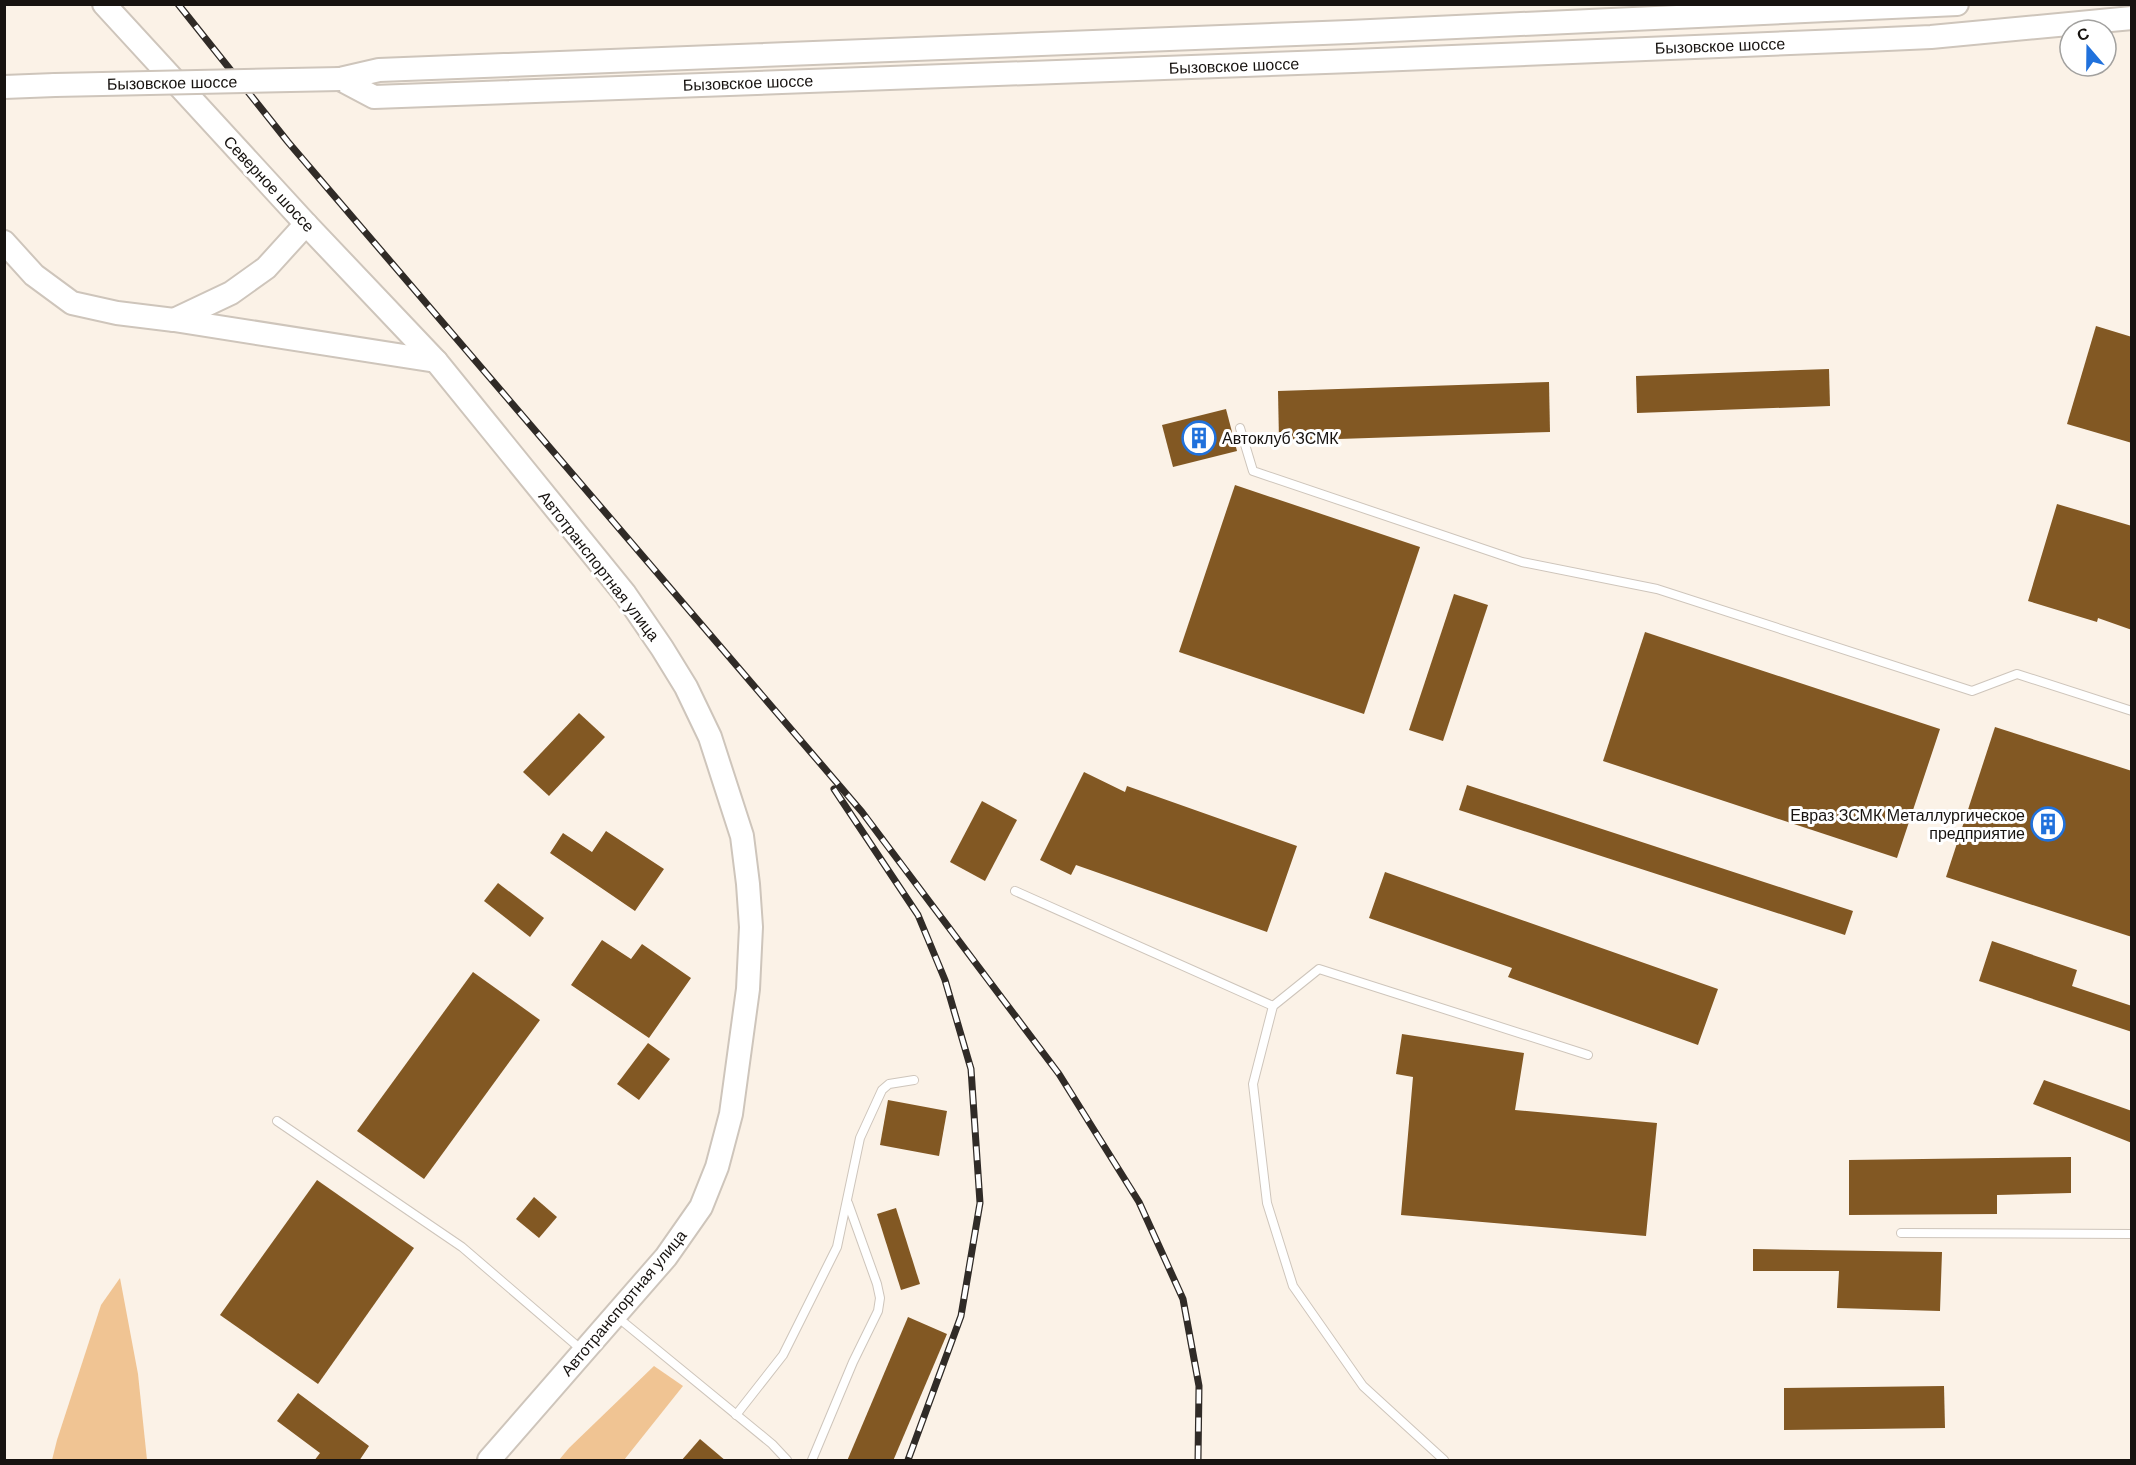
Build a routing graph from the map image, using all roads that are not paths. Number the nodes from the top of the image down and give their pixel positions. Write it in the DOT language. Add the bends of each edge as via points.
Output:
graph roads {
  1 [pos="104,4"];
  2 [pos="1957,4"];
  3 [pos="1932,6"];
  4 [pos="1756,9"];
  5 [pos="2132,18"];
  6 [pos="340,79"];
  7 [pos="4,87"];
  8 [pos="306,224"];
  9 [pos="4,242"];
  10 [pos="174,320"];
  11 [pos="436,361"];
  12 [pos="1240,428"];
  13 [pos="2132,711"];
  14 [pos="1015,891"];
  15 [pos="1273,1006"];
  16 [pos="1588,1055"];
  17 [pos="914,1080"];
  18 [pos="278,1121"];
  19 [pos="847,1201"];
  20 [pos="1901,1233"];
  21 [pos="2132,1234"];
  22 [pos="615,1315"];
  23 [pos="584,1352"];
  24 [pos="736,1415"];
  25 [pos="489,1461"];
  26 [pos="787,1461"];
  27 [pos="812,1461"];
  28 [pos="1444,1461"];
  1 -- 8 [label="main road, Северное шоссе"];
  2 -- 3 [label="main road, Бызовское шоссе"];
  3 -- 4 [label="main road, Бызовское шоссе"];
  4 -- 6 [label="main road, Бызовское шоссе" via="1349,32 379,70"];
  5 -- 6 [label="main road, Бызовское шоссе" via="1887,39 374,97"];
  6 -- 7 [label="main road, Бызовское шоссе, bridge"];
  8 -- 10 [label="main road" via="266,268 231,293"];
  8 -- 11 [label="main road, Северное шоссе"];
  9 -- 10 [label="main road" via="34,275 72,303"];
  10 -- 11 [label="main road"];
  11 -- 22 [label="main road, Автотранспортная улица" via="625,594 662,648 710,737 742,836 751,927 748,989 737,1080 717,1167 688,1228"];
  12 -- 13 [label="lane" via="1253,471 1522,562 1657,589 1972,691 2017,674"];
  14 -- 15 [label="lane"];
  15 -- 16 [label="lane" via="1319,969"];
  15 -- 28 [label="lane" via="1253,1084 1267,1203 1293,1286 1363,1386"];
  17 -- 19 [label="lane" via="889,1084 882,1090 860,1138"];
  18 -- 23 [label="lane" via="462,1247"];
  19 -- 24 [label="lane" via="837,1247 783,1355"];
  19 -- 27 [label="lane" via="880,1298 878,1311"];
  20 -- 21 [label="lane"];
  22 -- 23 [label="main road, Автотранспортная улица"];
  22 -- 24 [label="lane"];
  23 -- 25 [label="main road, Автотранспортная улица"];
  24 -- 26 [label="lane"];
}
